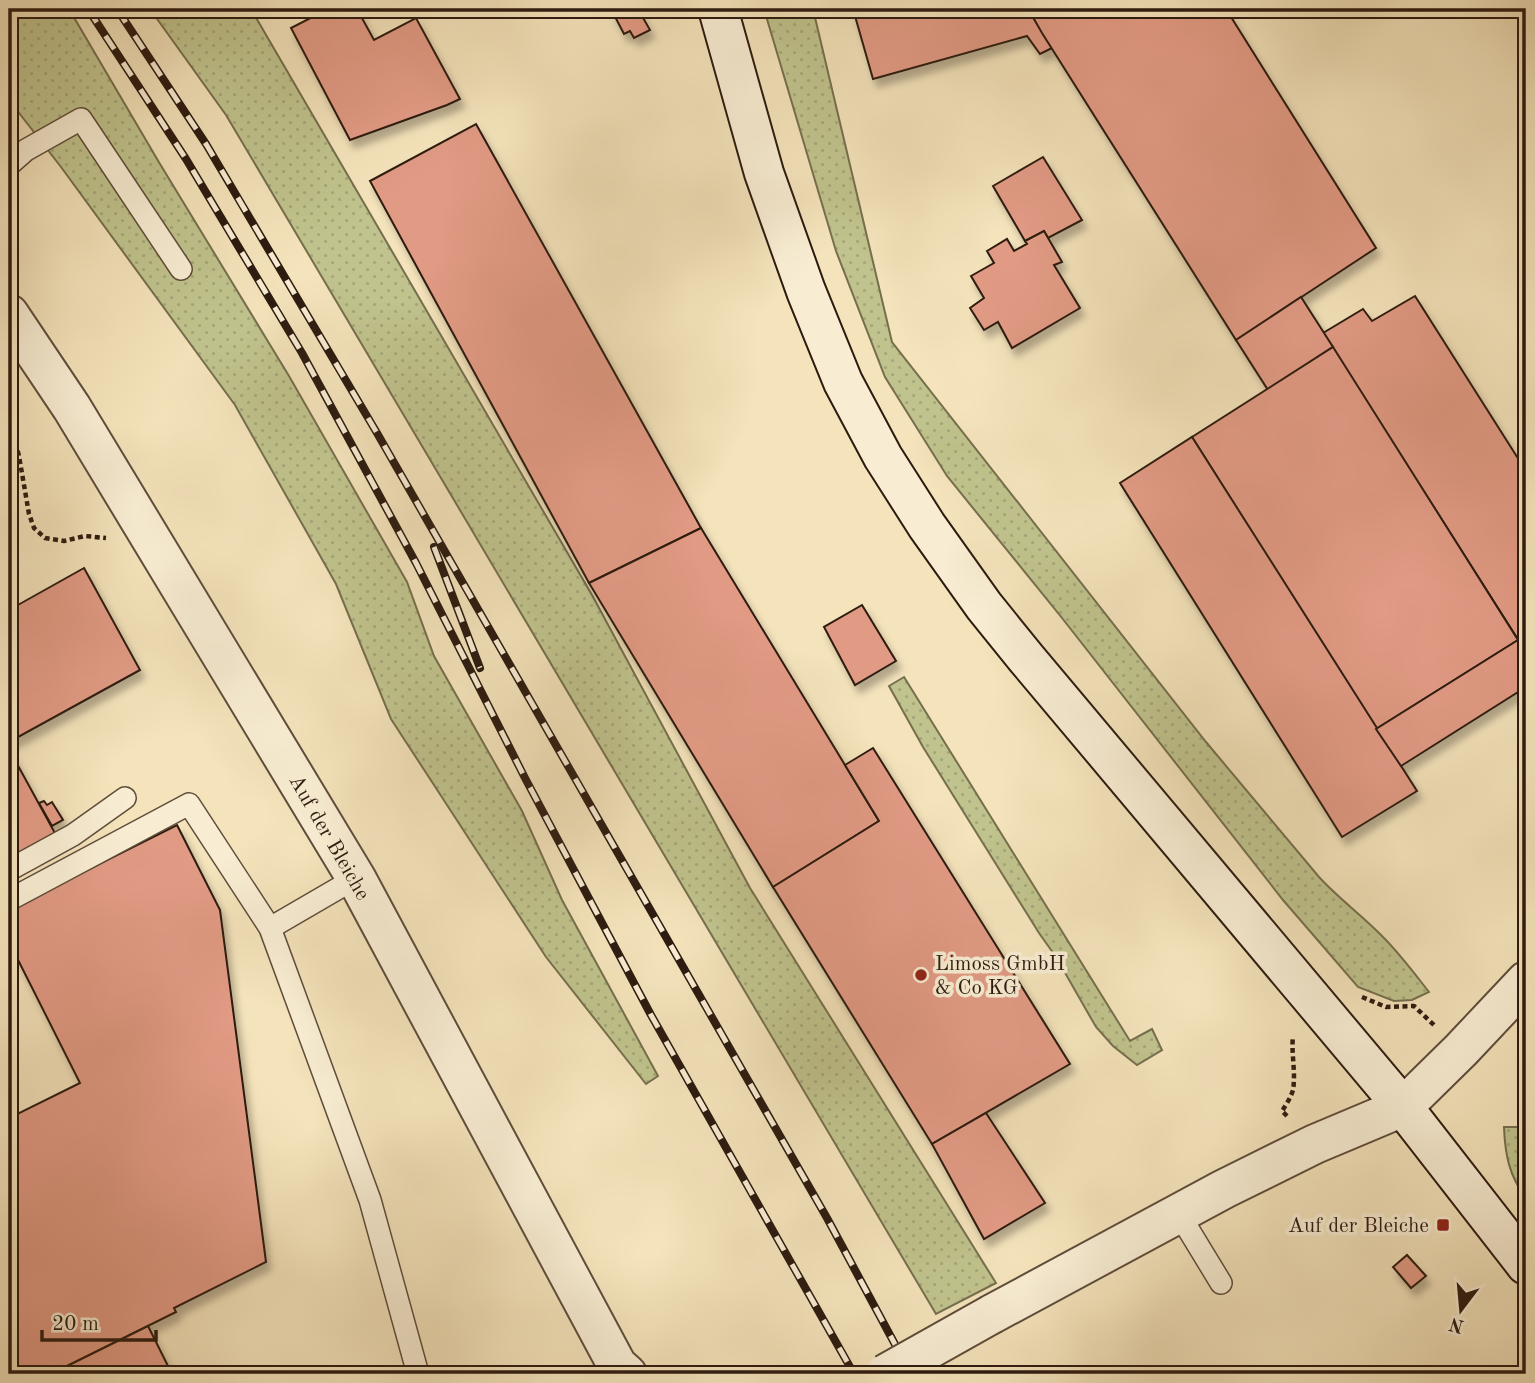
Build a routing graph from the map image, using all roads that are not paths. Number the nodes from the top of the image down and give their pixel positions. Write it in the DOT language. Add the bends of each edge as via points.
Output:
graph roads {
  1 [pos="718,9"];
  2 [pos="9,164"];
  3 [pos="181,269"];
  4 [pos="9,314"];
  5 [pos="125,798"];
  6 [pos="9,870"];
  7 [pos="356,878"];
  8 [pos="9,900"];
  9 [pos="270,928"];
  10 [pos="1526,981"];
  11 [pos="1403,1107"];
  12 [pos="1179,1214"];
  13 [pos="1526,1265"];
  14 [pos="1221,1283"];
  15 [pos="418,1374"];
  16 [pos="627,1374"];
  17 [pos="885,1374"];
  1 -- 11 [label="street" via="764,173 806,290 844,382 883,457 984,606"];
  2 -- 3 [label="lane" via="81,119"];
  4 -- 7 [label="street, Auf der Bleiche" via="72,408"];
  5 -- 6 [label="lane" via="73,835"];
  7 -- 9 [label="lane"];
  7 -- 16 [label="street, Auf der Bleiche" via="610,1353"];
  8 -- 9 [label="lane" via="189,804"];
  9 -- 15 [label="lane" via="370,1200"];
  10 -- 11 [label="street"];
  11 -- 12 [label="street" via="1315,1144"];
  11 -- 13 [label="street"];
  12 -- 14 [label="lane"];
  12 -- 17 [label="street, bridge"];
}
